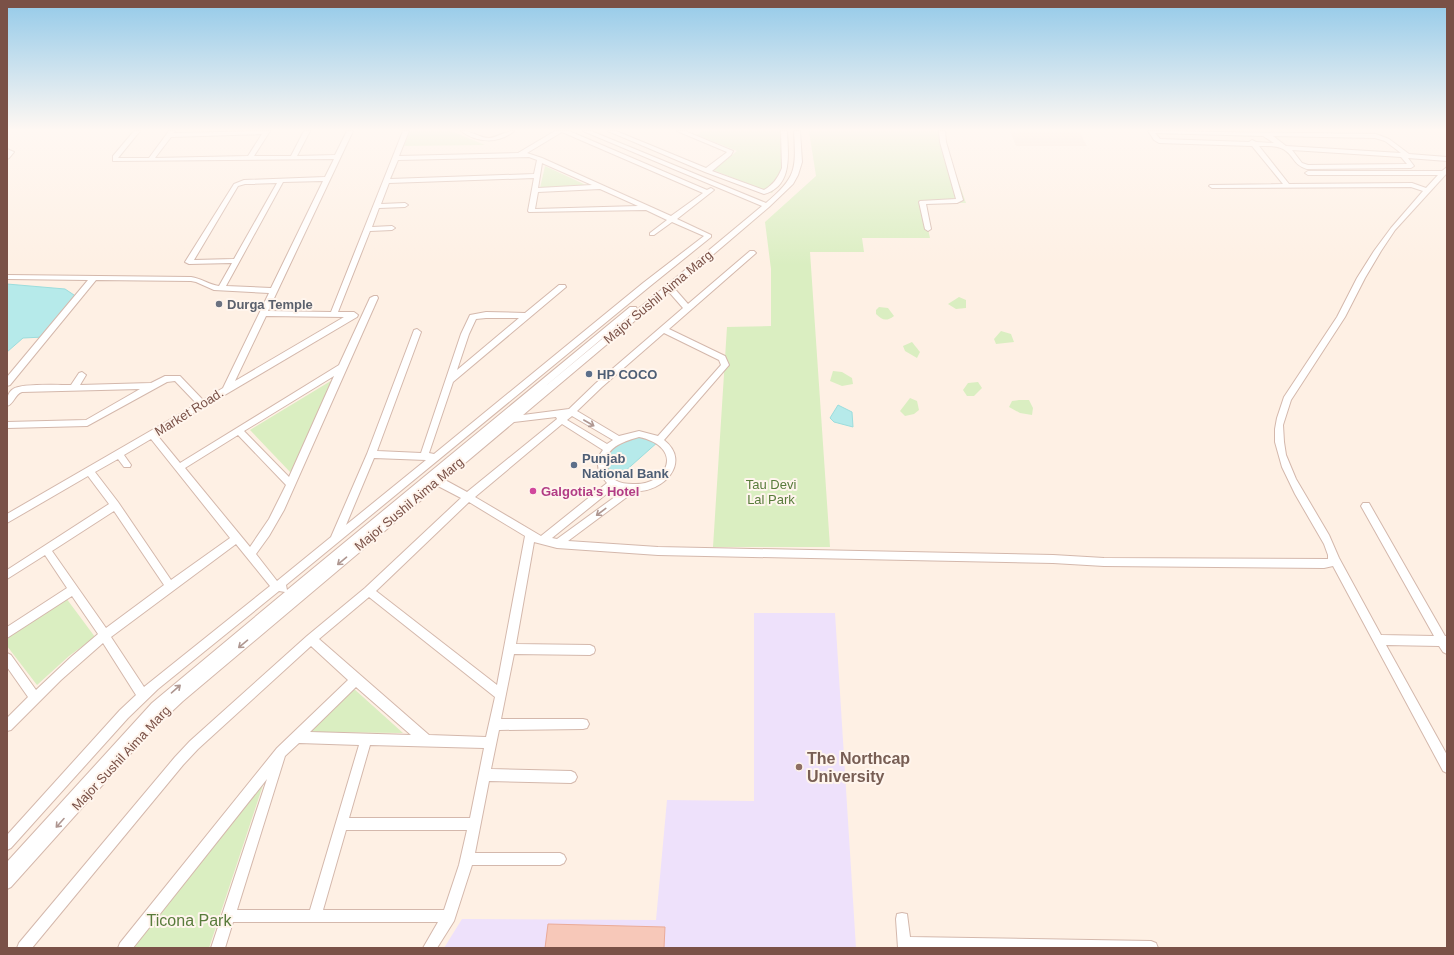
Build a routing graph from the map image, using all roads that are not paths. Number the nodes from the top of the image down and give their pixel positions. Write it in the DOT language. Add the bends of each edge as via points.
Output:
graph roads {
  1 [pos="328,176"];
  2 [pos="388,176"];
  3 [pos="537,176"];
  4 [pos="577,176"];
  5 [pos="668,176"];
  6 [pos="692,176"];
  7 [pos="719,176"];
  8 [pos="782,176"];
  9 [pos="789,176"];
  10 [pos="796,176"];
  11 [pos="953,176"];
  12 [pos="1280,176"];
  13 [pos="1441,176"];
  14 [pos="326,179"];
  15 [pos="281,181"];
  16 [pos="386,181"];
  17 [pos="717,186"];
  18 [pos="1212,186"];
  19 [pos="1288,186"];
  20 [pos="603,187"];
  21 [pos="534,190"];
  22 [pos="1428,191"];
  23 [pos="708,193"];
  24 [pos="405,205"];
  25 [pos="764,205"];
  26 [pos="377,206"];
  27 [pos="648,208"];
  28 [pos="672,219"];
  29 [pos="392,228"];
  30 [pos="368,229"];
  31 [pos="928,229"];
  32 [pos="652,234"];
  33 [pos="709,236"];
  34 [pos="718,240"];
  35 [pos="752,253"];
  36 [pos="237,261"];
  37 [pos="7,277"];
  38 [pos="94,278"];
  39 [pos="562,287"];
  40 [pos="669,287"];
  41 [pos="221,289"];
  42 [pos="274,291"];
  43 [pos="374,298"];
  44 [pos="684,305"];
  45 [pos="263,313"];
  46 [pos="334,314"];
  47 [pos="354,315"];
  48 [pos="365,316"];
  49 [pos="528,316"];
  50 [pos="663,329"];
  51 [pos="417,332"];
  52 [pos="343,367"];
  53 [pos="11,372"];
  54 [pos="82,375"];
  55 [pos="450,380"];
  56 [pos="7,383"];
  57 [pos="152,386"];
  58 [pos="74,388"];
  59 [pos="226,391"];
  60 [pos="7,403"];
  61 [pos="203,405"];
  62 [pos="571,412"];
  63 [pos="560,417"];
  64 [pos="512,419"];
  65 [pos="7,425"];
  66 [pos="239,432"];
  67 [pos="152,435"];
  68 [pos="618,439"];
  69 [pos="660,439"];
  70 [pos="607,448"];
  71 [pos="459,453"];
  72 [pos="119,454"];
  73 [pos="371,454"];
  74 [pos="437,455"];
  75 [pos="424,456"];
  76 [pos="127,465"];
  77 [pos="178,468"];
  78 [pos="90,472"];
  79 [pos="433,479"];
  80 [pos="614,483"];
  81 [pos="290,484"];
  82 [pos="632,489"];
  83 [pos="468,497"];
  84 [pos="115,505"];
  85 [pos="1366,506"];
  86 [pos="7,519"];
  87 [pos="530,536"];
  88 [pos="236,538"];
  89 [pos="335,538"];
  90 [pos="542,541"];
  91 [pos="557,544"];
  92 [pos="46,549"];
  93 [pos="250,556"];
  94 [pos="1334,559"];
  95 [pos="7,575"];
  96 [pos="170,586"];
  97 [pos="275,587"];
  98 [pos="74,589"];
  99 [pos="369,591"];
  100 [pos="294,595"];
  101 [pos="285,603"];
  102 [pos="7,633"];
  103 [pos="105,636"];
  104 [pos="311,638"];
  105 [pos="1378,640"];
  106 [pos="1446,644"];
  107 [pos="510,649"];
  108 [pos="590,650"];
  109 [pos="7,658"];
  110 [pos="356,680"];
  111 [pos="502,695"];
  112 [pos="143,696"];
  113 [pos="35,698"];
  114 [pos="583,724"];
  115 [pos="495,725"];
  116 [pos="7,726"];
  117 [pos="295,738"];
  118 [pos="366,739"];
  119 [pos="427,741"];
  120 [pos="491,742"];
  121 [pos="282,752"];
  122 [pos="1447,767"];
  123 [pos="484,775"];
  124 [pos="571,777"];
  125 [pos="341,824"];
  126 [pos="474,824"];
  127 [pos="7,844"];
  128 [pos="467,859"];
  129 [pos="560,859"];
  130 [pos="7,871"];
  131 [pos="7,883"];
  132 [pos="228,916"];
  133 [pos="315,916"];
  134 [pos="449,916"];
  135 [pos="902,919"];
  136 [pos="905,945"];
  137 [pos="1076,947"];
  138 [pos="24,948"];
  139 [pos="125,948"];
  140 [pos="218,948"];
  141 [pos="430,948"];
  142 [pos="1151,948"];
  1 -- 14 [label="street, Market Road."];
  2 -- 16 [label="street"];
  3 -- 16 [label="street"];
  3 -- 21 [label="street"];
  4 -- 20 [label="street"];
  5 -- 23 [label="street"];
  6 -- 17 [label="street"];
  7 -- 8 [label="street" via="761,192 770,190"];
  9 -- 25 [label="street, Major Sushil Aima Marg"];
  10 -- 25 [label="street, Major Sushil Aima Marg" via="788,187"];
  11 -- 31 [label="street" via="960,200 922,202"];
  12 -- 19 [label="street"];
  13 -- 22 [label="street"];
  14 -- 15 [label="street"];
  14 -- 42 [label="street, Market Road."];
  15 -- 36 [label="street"];
  15 -- 36 [label="street" via="244,182 236,185 189,262"];
  16 -- 26 [label="street"];
  17 -- 23 [label="street"];
  17 -- 25 [label="street"];
  18 -- 19 [label="street"];
  19 -- 22 [label="street" via="1412,185"];
  20 -- 21 [label="street"];
  20 -- 27 [label="street"];
  21 -- 27 [label="street" via="530,210 533,211"];
  22 -- 94 [label="street" via="1393,229 1361,278 1341,318 1287,399 1279,427 1280,450 1285,463"];
  23 -- 28 [label="street"];
  24 -- 26 [label="street"];
  25 -- 34 [label="street, Major Sushil Aima Marg"];
  25 -- 40 [label="street, Major Sushil Aima Marg"];
  26 -- 30 [label="street"];
  27 -- 28 [label="street"];
  28 -- 32 [label="street"];
  28 -- 33 [label="street"];
  29 -- 30 [label="street"];
  30 -- 46 [label="street"];
  33 -- 34 [label="street"];
  33 -- 74 [label="street"];
  34 -- 71 [label="street, Major Sushil Aima Marg"];
  35 -- 44 [label="street"];
  36 -- 41 [label="street"];
  37 -- 38 [label="street"];
  38 -- 41 [label="street" via="196,279 210,287"];
  38 -- 53 [label="street"];
  39 -- 49 [label="street"];
  40 -- 44 [label="street"];
  40 -- 64 [label="street, Major Sushil Aima Marg"];
  41 -- 42 [label="street"];
  42 -- 45 [label="street, Market Road."];
  43 -- 48 [label="street"];
  44 -- 50 [label="street"];
  45 -- 46 [label="street"];
  45 -- 59 [label="street, Market Road."];
  46 -- 47 [label="street"];
  47 -- 48 [label="street"];
  47 -- 59 [label="street"];
  48 -- 52 [label="street"];
  49 -- 55 [label="street"];
  49 -- 55 [label="street" via="474,317"];
  50 -- 62 [label="street"];
  50 -- 69 [label="street" via="722,358 725,365"];
  51 -- 73 [label="street"];
  52 -- 66 [label="street"];
  52 -- 81 [label="street"];
  53 -- 56 [label="street"];
  54 -- 58 [label="street"];
  55 -- 75 [label="street"];
  57 -- 58 [label="street"];
  57 -- 61 [label="street" via="169,378 177,378"];
  57 -- 65 [label="street" via="87,423"];
  58 -- 60 [label="street" via="22,389"];
  59 -- 61 [label="street, Market Road."];
  61 -- 67 [label="street, Market Road."];
  62 -- 63 [label="street"];
  62 -- 68 [label="street, one-way"];
  63 -- 64 [label="street"];
  63 -- 70 [label="street"];
  63 -- 83 [label="street"];
  64 -- 79 [label="street, Major Sushil Aima Marg"];
  66 -- 77 [label="street"];
  66 -- 81 [label="street"];
  67 -- 72 [label="street, Market Road."];
  67 -- 77 [label="street"];
  68 -- 69 [label="street" via="639,434"];
  68 -- 70 [label="street"];
  69 -- 82 [label="street" via="671,453 672,462 669,470 654,484"];
  70 -- 80 [label="street" via="601,463 607,478"];
  71 -- 74 [label="street"];
  71 -- 79 [label="street, Major Sushil Aima Marg"];
  72 -- 76 [label="street"];
  72 -- 78 [label="street, Market Road."];
  73 -- 75 [label="street"];
  73 -- 89 [label="street"];
  74 -- 75 [label="street"];
  74 -- 89 [label="street"];
  77 -- 88 [label="street"];
  78 -- 84 [label="street"];
  78 -- 86 [label="street, Market Road."];
  79 -- 83 [label="street"];
  79 -- 100 [label="street, Major Sushil Aima Marg"];
  80 -- 82 [label="street"];
  80 -- 90 [label="street"];
  81 -- 93 [label="street" via="264,538"];
  82 -- 91 [label="street, one-way"];
  83 -- 87 [label="street"];
  83 -- 99 [label="street"];
  84 -- 92 [label="street"];
  84 -- 96 [label="street"];
  85 -- 106 [label="street"];
  87 -- 90 [label="street"];
  87 -- 107 [label="street"];
  88 -- 93 [label="street"];
  88 -- 96 [label="street"];
  89 -- 97 [label="street"];
  90 -- 91 [label="street"];
  91 -- 94 [label="street" via="658,551 1053,558 1104,562 1324,564"];
  92 -- 95 [label="street"];
  92 -- 98 [label="street"];
  93 -- 97 [label="street"];
  94 -- 105 [label="street"];
  96 -- 103 [label="street"];
  97 -- 100 [label="street"];
  97 -- 101 [label="street"];
  97 -- 112 [label="street"];
  98 -- 102 [label="street"];
  98 -- 103 [label="street"];
  99 -- 104 [label="street"];
  99 -- 111 [label="street"];
  100 -- 101 [label="street, Major Sushil Aima Marg"];
  130 -- 101 [label="street, Major Sushil Aima Marg, one-way" via="156,707"];
  101 -- 131 [label="street, Major Sushil Aima Marg, one-way" via="147,727"];
  103 -- 112 [label="street"];
  103 -- 113 [label="street"];
  104 -- 110 [label="street"];
  104 -- 138 [label="street" via="179,761"];
  105 -- 106 [label="street"];
  105 -- 122 [label="street"];
  107 -- 108 [label="street"];
  107 -- 111 [label="street"];
  109 -- 113 [label="street"];
  110 -- 117 [label="street"];
  110 -- 119 [label="street"];
  111 -- 115 [label="street"];
  112 -- 127 [label="street"];
  113 -- 116 [label="street"];
  114 -- 115 [label="street"];
  115 -- 120 [label="street"];
  117 -- 118 [label="street"];
  117 -- 121 [label="street"];
  118 -- 119 [label="street"];
  118 -- 125 [label="street"];
  119 -- 120 [label="street"];
  120 -- 123 [label="street"];
  121 -- 132 [label="street"];
  121 -- 139 [label="street"];
  123 -- 124 [label="street"];
  123 -- 126 [label="street"];
  125 -- 126 [label="street"];
  125 -- 133 [label="street"];
  126 -- 128 [label="street"];
  128 -- 129 [label="street"];
  128 -- 134 [label="street"];
  132 -- 133 [label="street"];
  132 -- 140 [label="street"];
  133 -- 134 [label="street"];
  134 -- 141 [label="street"];
  135 -- 136 [label="street"];
  136 -- 137 [label="street"];
  137 -- 142 [label="street"];
}
